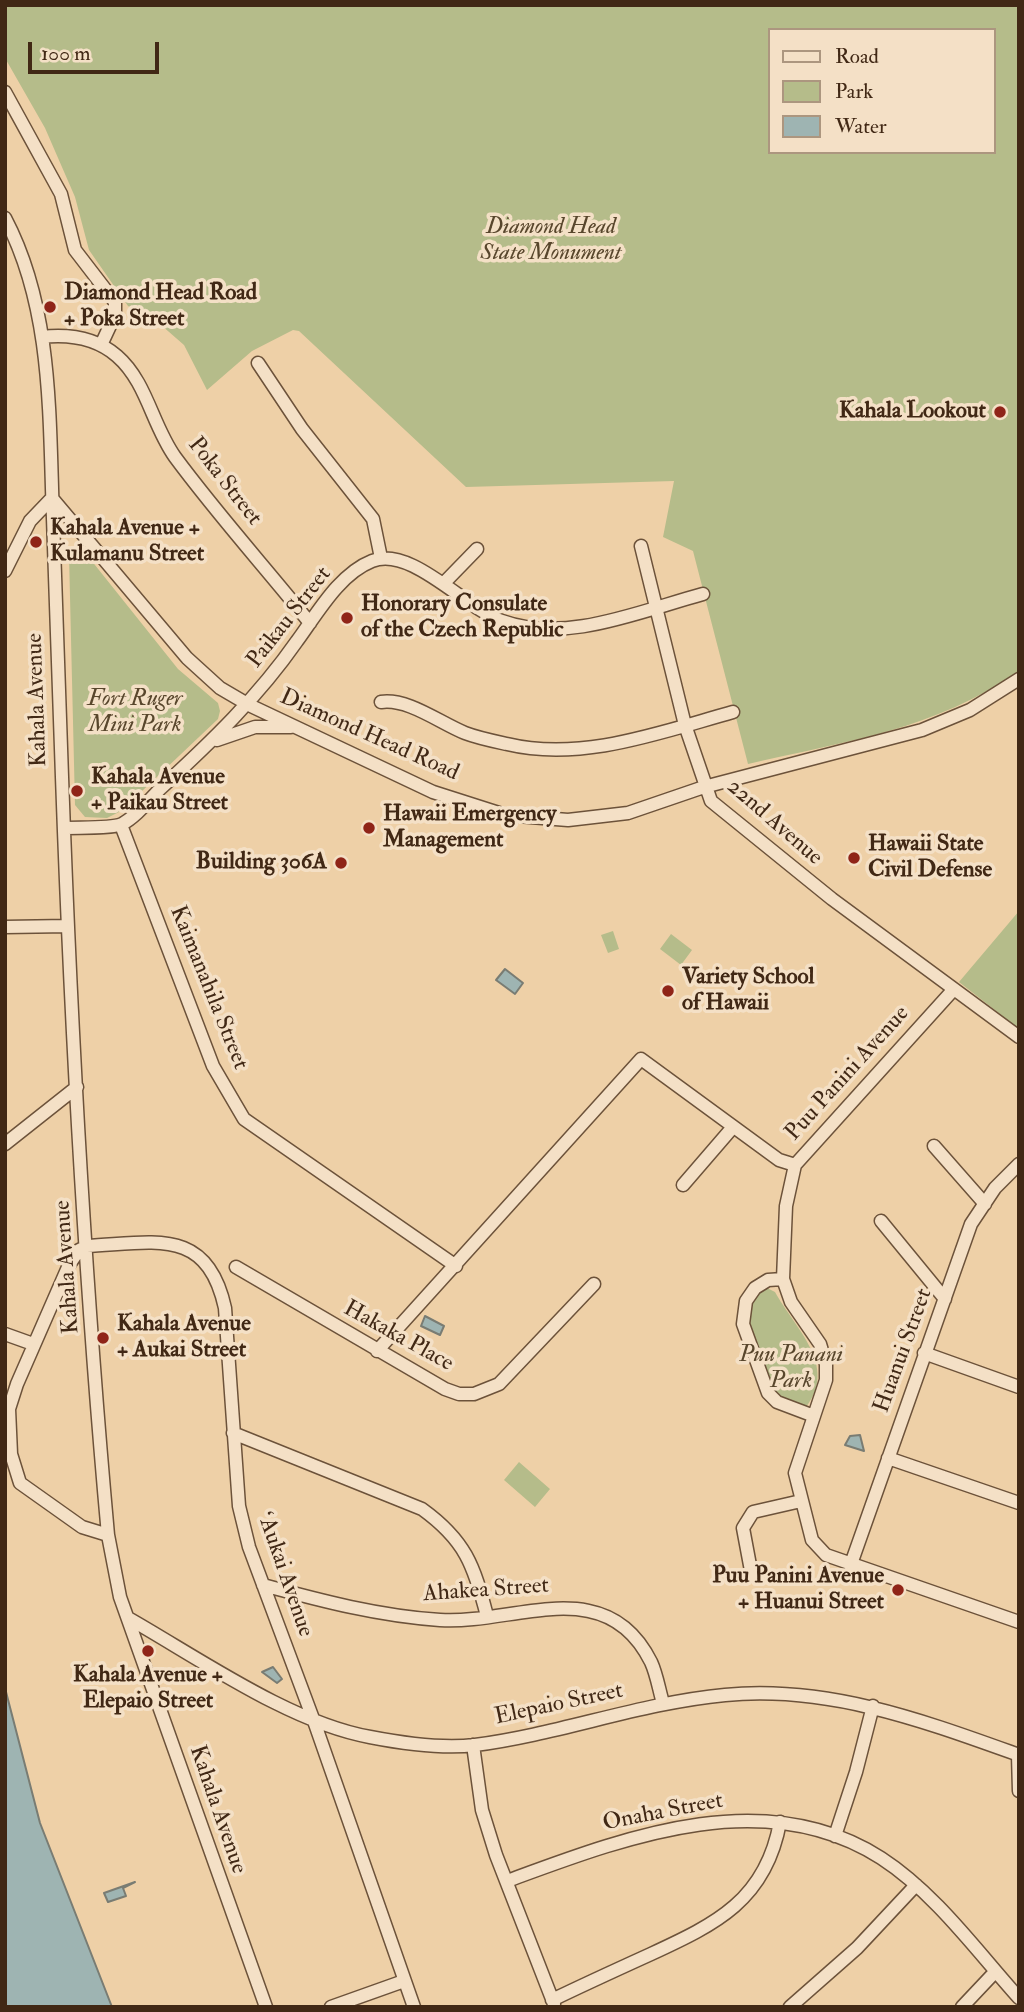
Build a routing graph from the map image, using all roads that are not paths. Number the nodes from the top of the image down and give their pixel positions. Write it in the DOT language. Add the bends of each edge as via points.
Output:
graph roads {
  1 [pos="5,92"];
  2 [pos="5,218"];
  3 [pos="42,337"];
  4 [pos="101,345"];
  5 [pos="258,363"];
  6 [pos="52,498"];
  7 [pos="642,546"];
  8 [pos="477,549"];
  9 [pos="381,558"];
  10 [pos="5,571"];
  11 [pos="443,584"];
  12 [pos="703,594"];
  13 [pos="657,607"];
  14 [pos="310,623"];
  15 [pos="1019,679"];
  16 [pos="381,702"];
  17 [pos="249,705"];
  18 [pos="733,712"];
  19 [pos="685,725"];
  20 [pos="295,727"];
  21 [pos="211,743"];
  22 [pos="704,788"];
  23 [pos="121,824"];
  24 [pos="64,828"];
  25 [pos="68,926"];
  26 [pos="5,927"];
  27 [pos="954,989"];
  28 [pos="1019,1037"];
  29 [pos="77,1087"];
  30 [pos="733,1127"];
  31 [pos="5,1144"];
  32 [pos="934,1146"];
  33 [pos="1019,1164"];
  34 [pos="795,1166"];
  35 [pos="683,1185"];
  36 [pos="985,1204"];
  37 [pos="881,1220"];
  38 [pos="87,1246"];
  39 [pos="456,1266"];
  40 [pos="236,1267"];
  41 [pos="783,1279"];
  42 [pos="594,1284"];
  43 [pos="945,1299"];
  44 [pos="5,1334"];
  45 [pos="33,1344"];
  46 [pos="377,1351"];
  47 [pos="924,1353"];
  48 [pos="11,1385"];
  49 [pos="1019,1387"];
  50 [pos="814,1416"];
  51 [pos="233,1433"];
  52 [pos="888,1458"];
  53 [pos="801,1501"];
  54 [pos="1019,1503"];
  55 [pos="108,1535"];
  56 [pos="851,1564"];
  57 [pos="752,1576"];
  58 [pos="263,1585"];
  59 [pos="487,1616"];
  60 [pos="128,1618"];
  61 [pos="1019,1622"];
  62 [pos="663,1703"];
  63 [pos="873,1706"];
  64 [pos="315,1724"];
  65 [pos="473,1745"];
  66 [pos="1018,1755"];
  67 [pos="1019,1791"];
  68 [pos="780,1822"];
  69 [pos="835,1836"];
  70 [pos="507,1881"];
  71 [pos="916,1885"];
  72 [pos="995,1972"];
  73 [pos="404,1981"];
  74 [pos="1019,1998"];
  75 [pos="554,2003"];
  76 [pos="265,2007"];
  77 [pos="331,2007"];
  78 [pos="414,2007"];
  79 [pos="790,2007"];
  80 [pos="961,2007"];
  1 -- 4 [label="street" via="58,188 75,250 115,302 115,315"];
  2 -- 3 [label="street" via="29,272"];
  3 -- 4 [label="street, Poka Street" via="69,335"];
  3 -- 6 [label="street"];
  4 -- 14 [label="street, Poka Street" via="131,371 173,455"];
  5 -- 9 [label="street" via="302,429 373,519"];
  6 -- 10 [label="street" via="30,521"];
  6 -- 17 [label="street, Diamond Head Road" via="187,658 220,688"];
  6 -- 24 [label="street, Kahala Avenue"];
  7 -- 13 [label="street, 22nd Avenue"];
  8 -- 11 [label="street"];
  9 -- 11 [label="street" via="406,563"];
  9 -- 14 [label="street, Paikau Street" via="355,571"];
  11 -- 13 [label="street" via="472,608 502,621 555,631"];
  12 -- 13 [label="street"];
  13 -- 19 [label="street, 22nd Avenue"];
  14 -- 17 [label="street, Paikau Street"];
  15 -- 22 [label="street, Diamond Head Road" via="970,710 922,730"];
  16 -- 19 [label="street" via="400,703 469,735 526,748 597,748"];
  17 -- 20 [label="street, Diamond Head Road"];
  17 -- 21 [label="street, Paikau Street"];
  18 -- 19 [label="street"];
  19 -- 22 [label="street, 22nd Avenue"];
  20 -- 21 [label="street" via="255,727"];
  20 -- 22 [label="street, Diamond Head Road" via="433,792 505,815 568,820 628,813"];
  21 -- 23 [label="street, Paikau Street"];
  22 -- 27 [label="street, 22nd Avenue" via="727,815"];
  23 -- 24 [label="street"];
  23 -- 39 [label="street, Kaimanahila Street" via="213,1066 244,1119"];
  24 -- 25 [label="street, Kahala Avenue"];
  25 -- 26 [label="street"];
  25 -- 29 [label="street, Kahala Avenue"];
  27 -- 28 [label="street, 22nd Avenue"];
  27 -- 34 [label="street, Puu Panini Avenue"];
  29 -- 31 [label="street"];
  29 -- 38 [label="street, Kahala Avenue"];
  30 -- 34 [label="street"];
  30 -- 35 [label="street"];
  30 -- 39 [label="street" via="641,1059"];
  32 -- 36 [label="street"];
  33 -- 36 [label="street, Huanui Street"];
  34 -- 41 [label="street, Puu Panini Avenue" via="786,1206"];
  36 -- 43 [label="street, Huanui Street" via="971,1224"];
  37 -- 43 [label="street"];
  38 -- 45 [label="street" via="69,1265"];
  38 -- 51 [label="street, ʻAukai Avenue" via="183,1246 203,1259 219,1279"];
  38 -- 55 [label="street, Kahala Avenue"];
  39 -- 46 [label="street"];
  40 -- 46 [label="street, Hakaka Place"];
  41 -- 50 [label="street, Puu Panini Avenue" via="791,1302 820,1344 826,1364 826,1380"];
  41 -- 50 [label="street" via="768,1280 755,1288 746,1301 743,1324 768,1393 783,1405"];
  42 -- 46 [label="street, Hakaka Place" via="510,1375 487,1391 459,1394 445,1389"];
  43 -- 47 [label="street, Huanui Street"];
  44 -- 45 [label="street"];
  45 -- 48 [label="street"];
  47 -- 49 [label="street"];
  47 -- 52 [label="street, Huanui Street"];
  48 -- 55 [label="street" via="11,1454 20,1483 82,1527"];
  50 -- 53 [label="street, Puu Panini Avenue" via="795,1473"];
  51 -- 58 [label="street, ʻAukai Avenue" via="239,1506"];
  51 -- 59 [label="street" via="422,1510 446,1526 475,1572"];
  52 -- 54 [label="street"];
  52 -- 56 [label="street, Huanui Street"];
  53 -- 56 [label="street, Puu Panini Avenue" via="813,1540 826,1555"];
  53 -- 57 [label="street" via="753,1512 743,1528"];
  55 -- 60 [label="street, Kahala Avenue"];
  56 -- 61 [label="street, Puu Panini Avenue"];
  58 -- 59 [label="street, Ahakea Street" via="380,1615 444,1620"];
  58 -- 64 [label="street, ʻAukai Avenue"];
  59 -- 62 [label="street, Ahakea Street" via="565,1606 612,1620 632,1636 652,1663"];
  60 -- 64 [label="street, Elepaio Street"];
  60 -- 76 [label="street, Kahala Avenue"];
  62 -- 63 [label="street, Elepaio Street" via="786,1694"];
  62 -- 65 [label="street, Elepaio Street"];
  63 -- 66 [label="street, Elepaio Street"];
  63 -- 69 [label="street"];
  64 -- 65 [label="street, Elepaio Street" via="370,1738"];
  64 -- 73 [label="street, ʻAukai Avenue"];
  65 -- 70 [label="street" via="482,1810"];
  66 -- 67 [label="street"];
  68 -- 69 [label="street, Onaha Street"];
  68 -- 70 [label="street, Onaha Street" via="703,1822 595,1848"];
  68 -- 75 [label="street" via="765,1869 738,1906 709,1927"];
  69 -- 71 [label="street, Onaha Street" via="880,1857"];
  70 -- 75 [label="street"];
  71 -- 72 [label="street, Onaha Street"];
  71 -- 79 [label="street" via="857,1948"];
  72 -- 74 [label="street, Onaha Street"];
  72 -- 80 [label="street"];
  73 -- 77 [label="street"];
  73 -- 78 [label="street, ʻAukai Avenue"];
}
